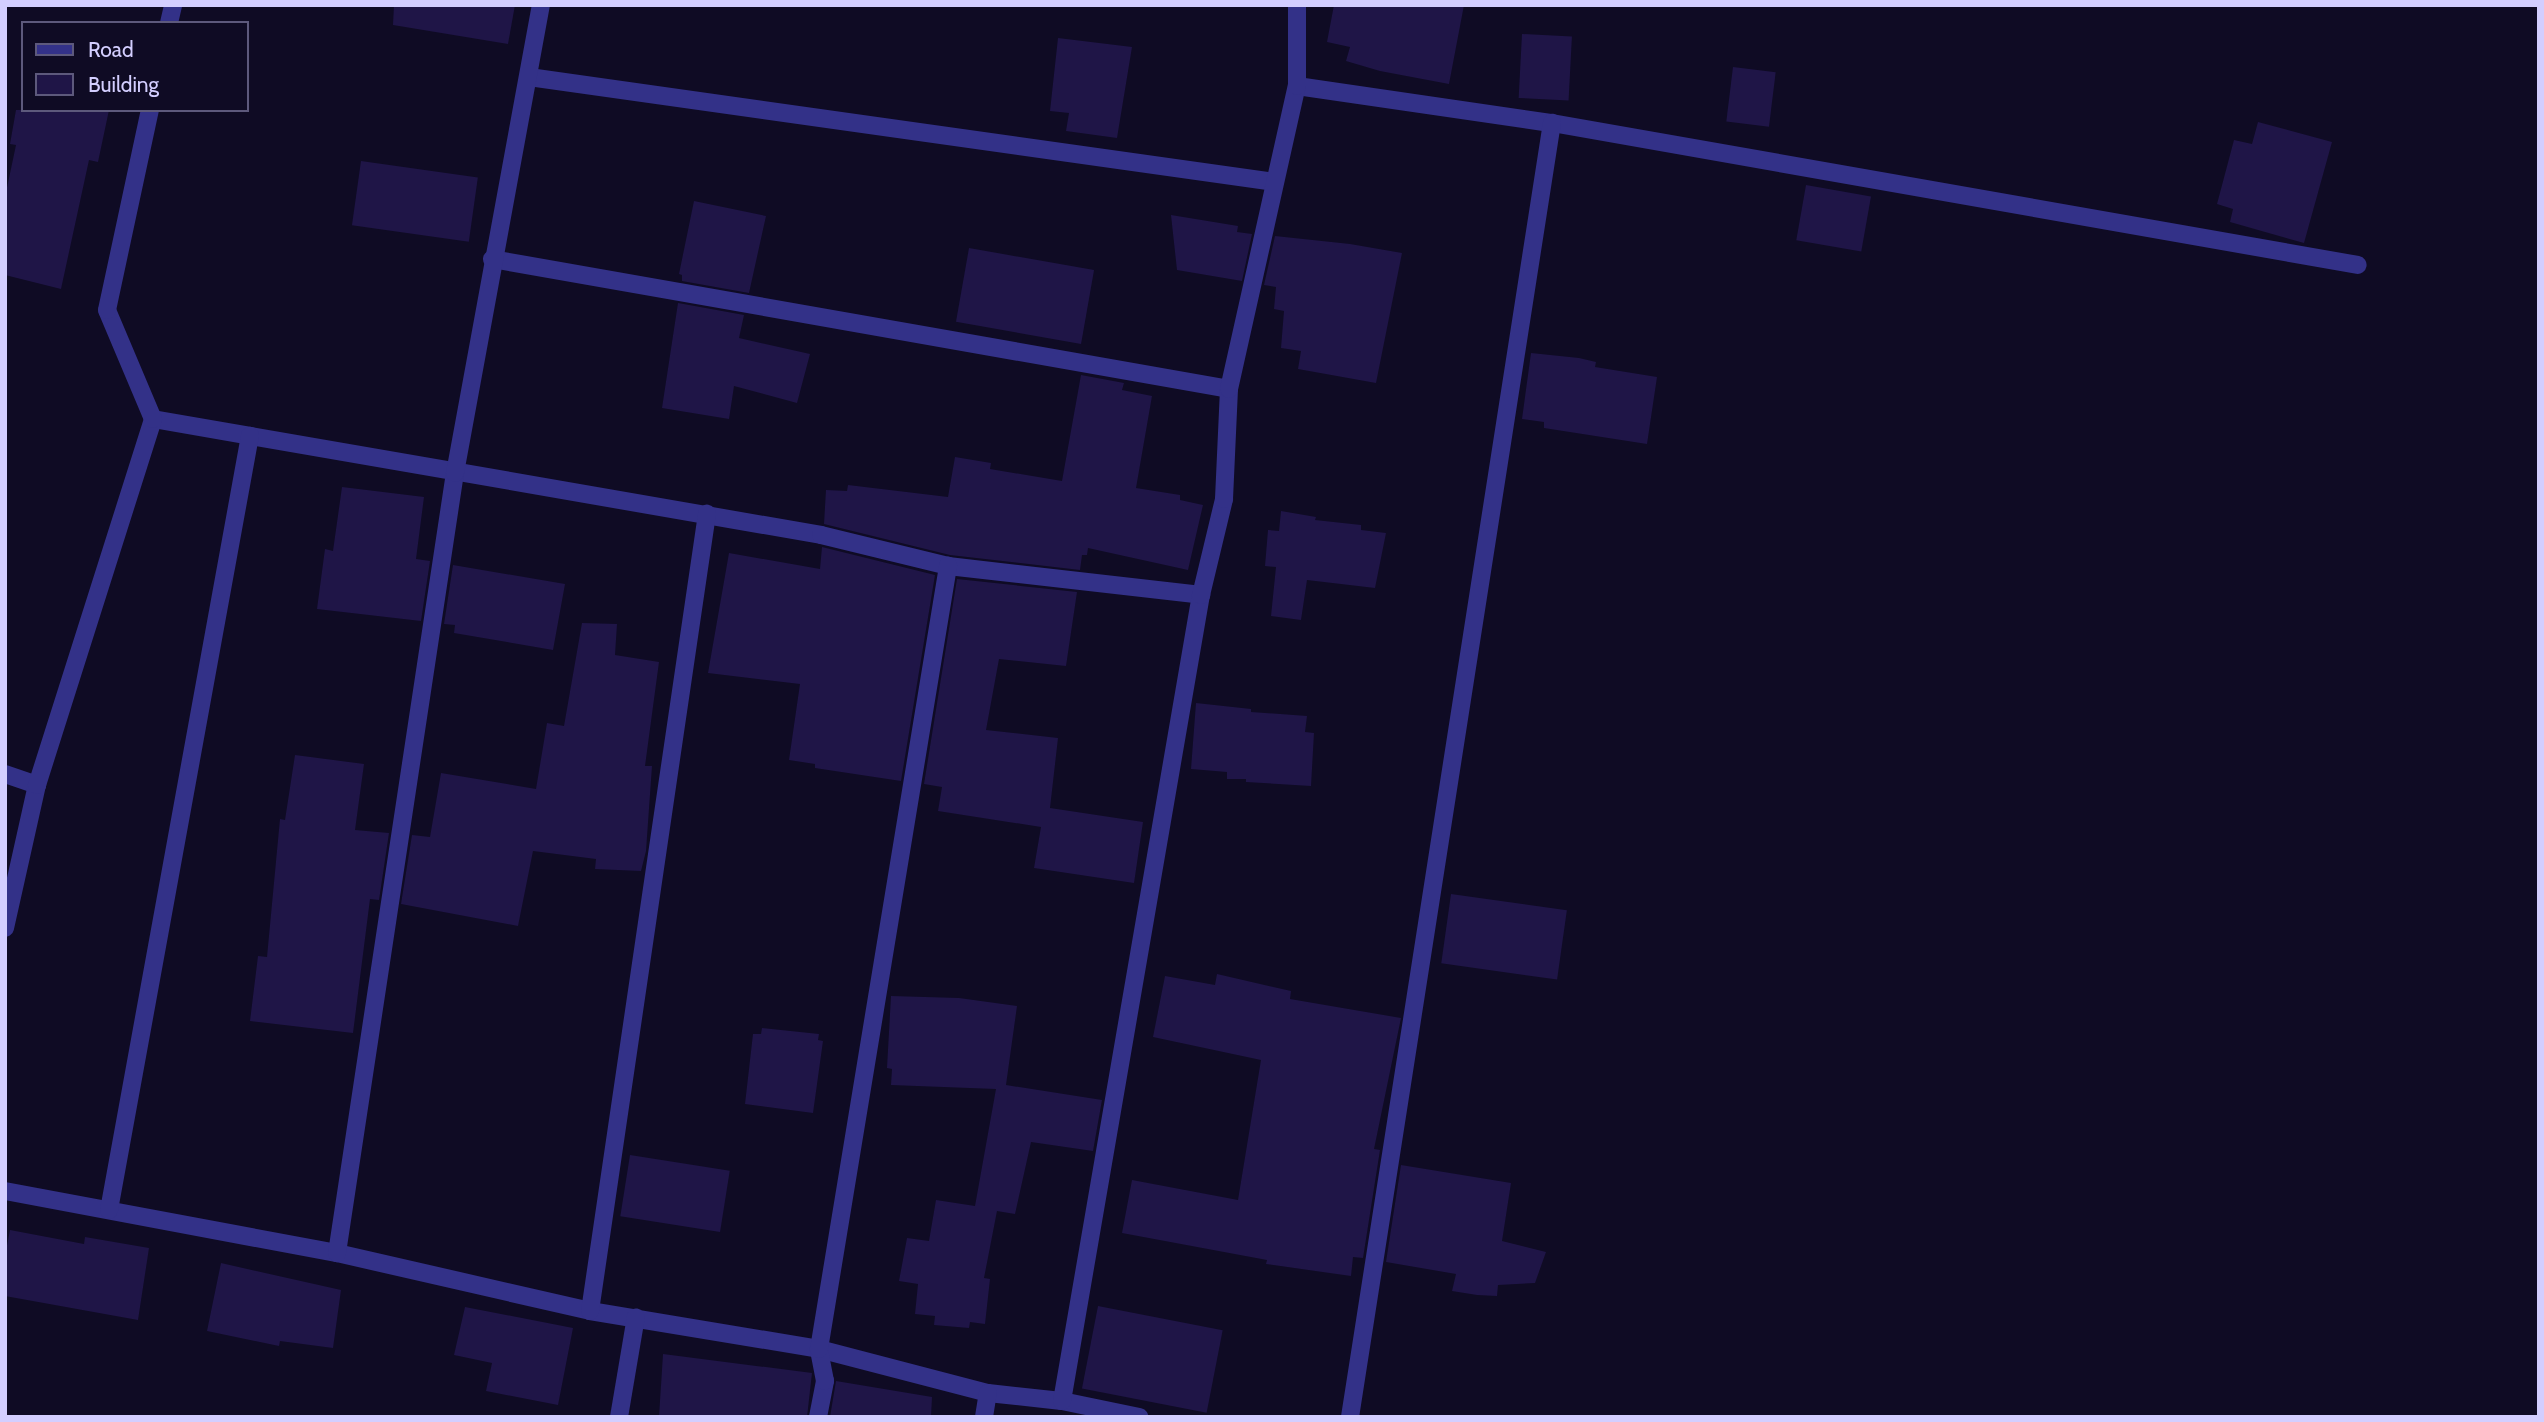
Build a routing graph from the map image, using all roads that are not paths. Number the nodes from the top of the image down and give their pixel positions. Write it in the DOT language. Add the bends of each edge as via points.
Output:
graph roads {
  1 [pos="541,5"];
  2 [pos="1297,5"];
  3 [pos="529,77"];
  4 [pos="1297,86"];
  5 [pos="150,112"];
  6 [pos="1552,123"];
  7 [pos="1274,182"];
  8 [pos="492,259"];
  9 [pos="2358,265"];
  10 [pos="1229,389"];
  11 [pos="153,419"];
  12 [pos="250,436"];
  13 [pos="455,473"];
  14 [pos="707,514"];
  15 [pos="948,566"];
  16 [pos="1202,595"];
  17 [pos="5,774"];
  18 [pos="37,785"];
  19 [pos="5,928"];
  20 [pos="5,1191"];
  21 [pos="109,1210"];
  22 [pos="337,1254"];
  23 [pos="590,1311"];
  24 [pos="636,1317"];
  25 [pos="819,1349"];
  26 [pos="989,1393"];
  27 [pos="1062,1401"];
  28 [pos="619,1417"];
  29 [pos="818,1417"];
  30 [pos="984,1417"];
  31 [pos="1139,1417"];
  32 [pos="1350,1417"];
  1 -- 3 [label="street"];
  2 -- 4 [label="street"];
  3 -- 7 [label="street"];
  3 -- 8 [label="street"];
  4 -- 6 [label="street"];
  4 -- 7 [label="street"];
  5 -- 11 [label="street" via="107,310"];
  6 -- 9 [label="street"];
  6 -- 32 [label="street"];
  7 -- 10 [label="street"];
  8 -- 10 [label="street"];
  8 -- 13 [label="street"];
  10 -- 16 [label="street" via="1224,499"];
  11 -- 12 [label="street"];
  11 -- 18 [label="street"];
  12 -- 13 [label="street"];
  12 -- 21 [label="street"];
  13 -- 14 [label="street"];
  13 -- 22 [label="street"];
  14 -- 15 [label="street" via="821,535"];
  14 -- 23 [label="street"];
  15 -- 16 [label="street"];
  15 -- 25 [label="street"];
  16 -- 27 [label="street"];
  17 -- 18 [label="street"];
  18 -- 19 [label="street"];
  20 -- 21 [label="street"];
  21 -- 22 [label="street"];
  22 -- 23 [label="street"];
  23 -- 24 [label="street"];
  24 -- 25 [label="street"];
  24 -- 28 [label="street"];
  25 -- 26 [label="street"];
  25 -- 29 [label="street" via="825,1381"];
  26 -- 27 [label="street"];
  26 -- 30 [label="street"];
  27 -- 31 [label="street"];
}
